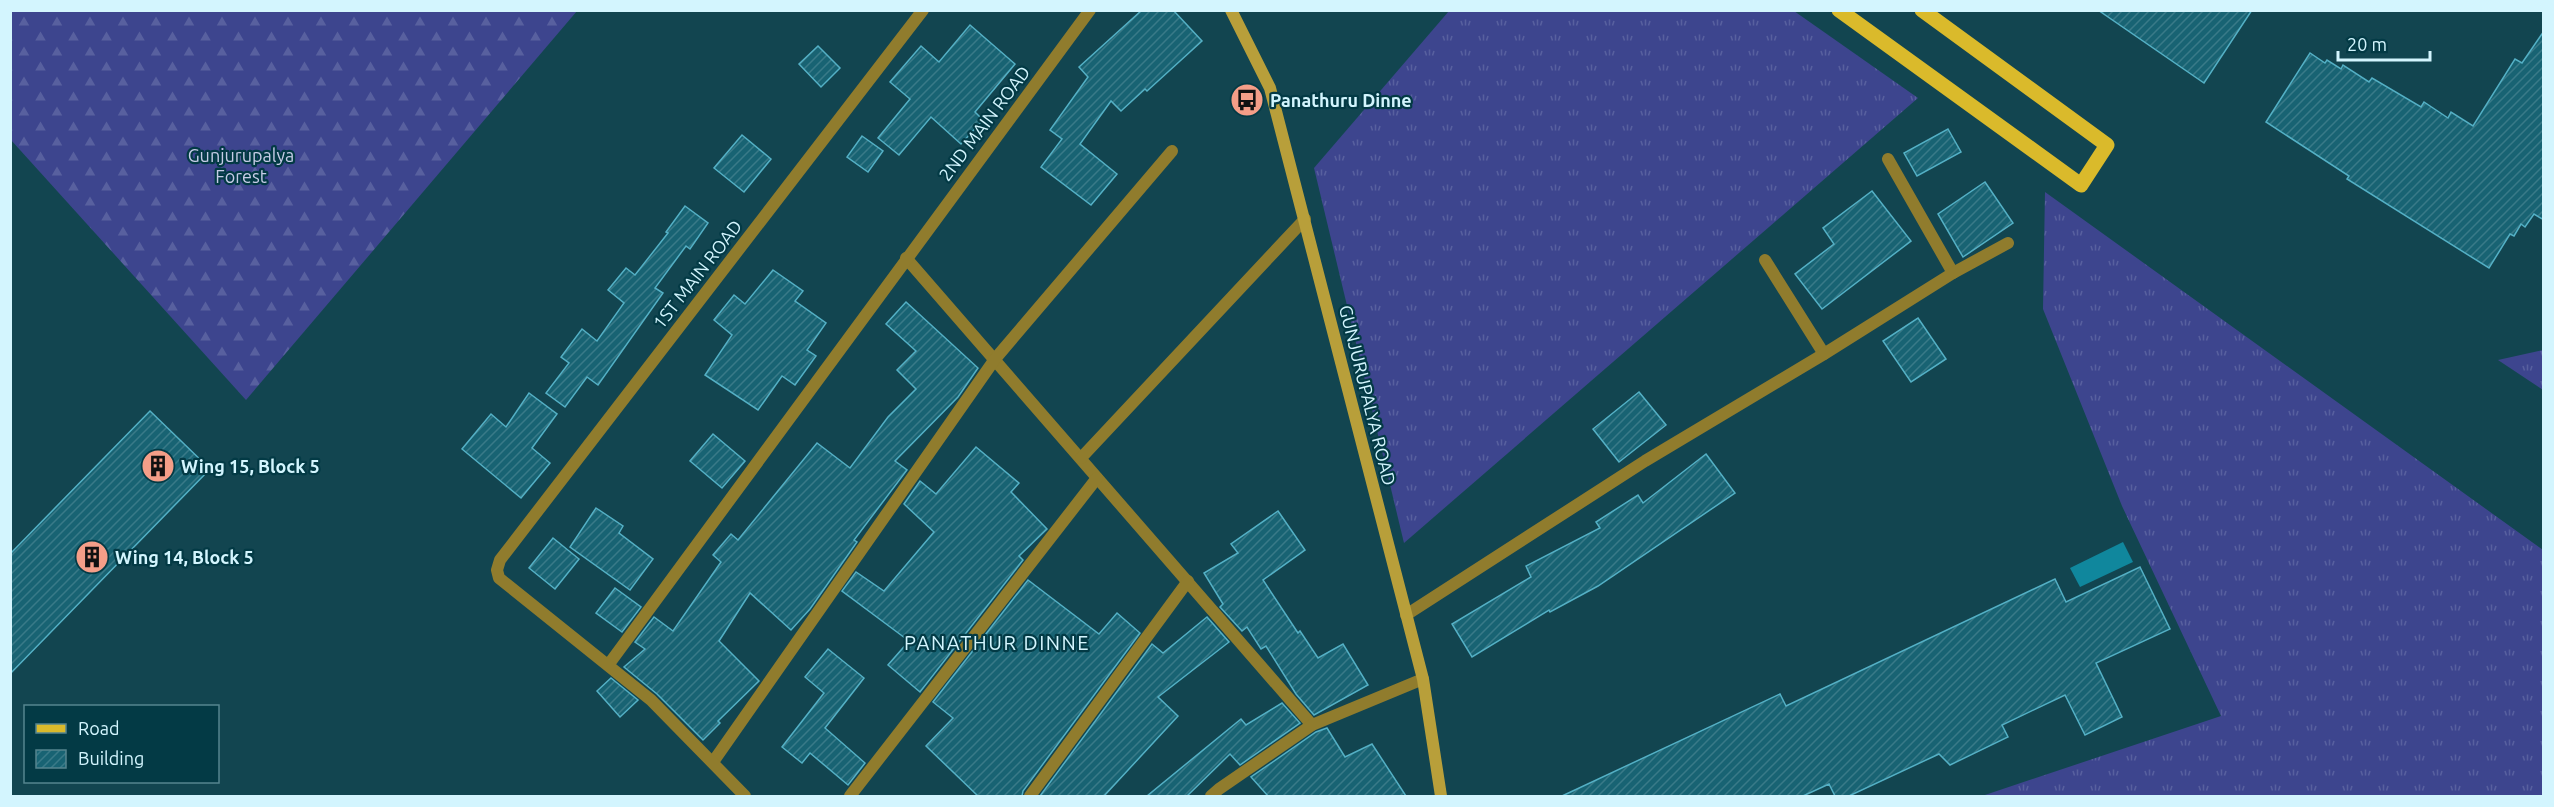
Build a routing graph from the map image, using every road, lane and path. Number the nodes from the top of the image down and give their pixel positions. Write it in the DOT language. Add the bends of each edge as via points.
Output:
graph roads {
  1 [pos="922,10"];
  2 [pos="1090,10"];
  3 [pos="1231,10"];
  4 [pos="1839,10"];
  5 [pos="1922,10"];
  6 [pos="1172,151"];
  7 [pos="1888,159"];
  8 [pos="1305,219"];
  9 [pos="2008,243"];
  10 [pos="906,258"];
  11 [pos="1765,260"];
  12 [pos="1953,273"];
  13 [pos="1824,354"];
  14 [pos="995,359"];
  15 [pos="1081,458"];
  16 [pos="1097,478"];
  17 [pos="1188,581"];
  18 [pos="1406,615"];
  19 [pos="609,664"];
  20 [pos="1423,679"];
  21 [pos="1312,725"];
  22 [pos="713,762"];
  23 [pos="745,796"];
  24 [pos="850,796"];
  25 [pos="1030,796"];
  26 [pos="1211,796"];
  27 [pos="1441,796"];
  1 -- 19 [label="street, 1ST MAIN ROAD" via="500,560 498,578"];
  2 -- 10 [label="street, 2ND MAIN ROAD"];
  3 -- 8 [label="street, GUNJURUPALYA ROAD" via="1270,88"];
  4 -- 5 [label="main road" via="2081,185 2107,145"];
  6 -- 14 [label="street"];
  7 -- 12 [label="street"];
  8 -- 15 [label="street"];
  8 -- 18 [label="street, GUNJURUPALYA ROAD"];
  9 -- 12 [label="street"];
  10 -- 14 [label="street"];
  10 -- 19 [label="street, 2ND MAIN ROAD"];
  11 -- 13 [label="street"];
  12 -- 13 [label="street"];
  13 -- 18 [label="street" via="1646,461"];
  14 -- 15 [label="street"];
  14 -- 22 [label="street"];
  15 -- 16 [label="street"];
  16 -- 17 [label="street"];
  16 -- 24 [label="street"];
  17 -- 21 [label="street"];
  17 -- 25 [label="street"];
  18 -- 20 [label="street, GUNJURUPALYA ROAD"];
  19 -- 22 [label="street"];
  20 -- 21 [label="street"];
  20 -- 27 [label="street, GUNJURUPALYA ROAD"];
  21 -- 26 [label="street"];
  22 -- 23 [label="street"];
}
